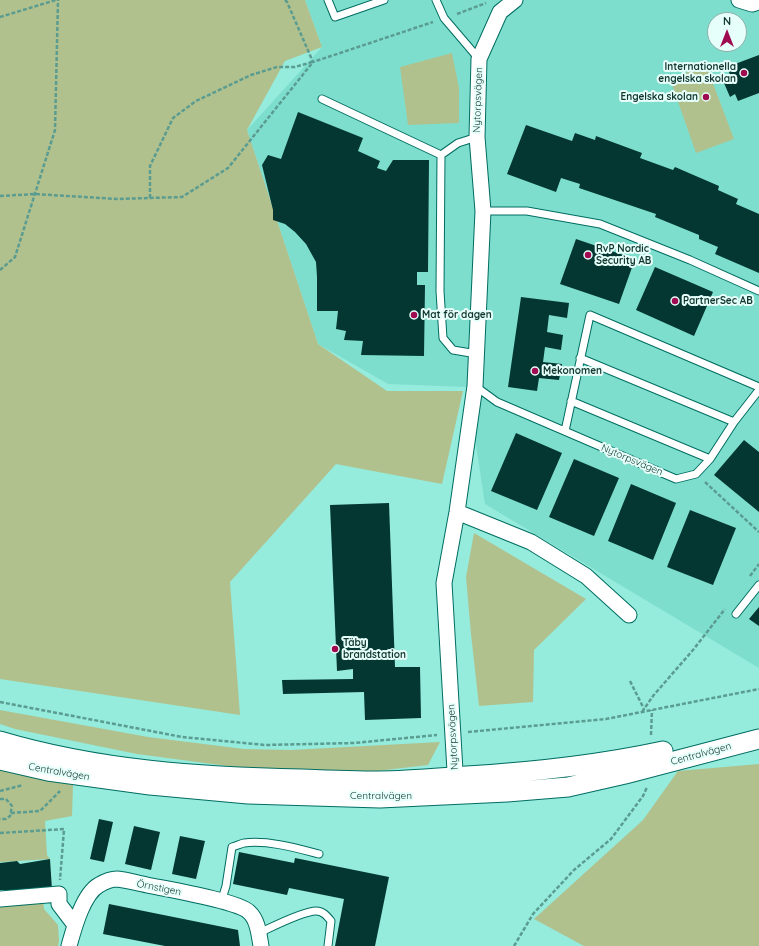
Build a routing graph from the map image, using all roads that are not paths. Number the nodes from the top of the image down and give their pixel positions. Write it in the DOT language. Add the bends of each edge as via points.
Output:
graph roads {
  1 [pos="328,0"];
  2 [pos="384,0"];
  3 [pos="436,0"];
  4 [pos="515,0"];
  5 [pos="739,0"];
  6 [pos="759,2"];
  7 [pos="479,59"];
  8 [pos="322,99"];
  9 [pos="477,137"];
  10 [pos="441,156"];
  11 [pos="483,211"];
  12 [pos="759,291"];
  13 [pos="476,354"];
  14 [pos="580,358"];
  15 [pos="475,386"];
  16 [pos="759,387"];
  17 [pos="759,390"];
  18 [pos="571,401"];
  19 [pos="734,422"];
  20 [pos="565,431"];
  21 [pos="710,459"];
  22 [pos="457,512"];
  23 [pos="759,584"];
  24 [pos="736,614"];
  25 [pos="629,615"];
  26 [pos="759,726"];
  27 [pos="759,739"];
  28 [pos="0,741"];
  29 [pos="0,760"];
  30 [pos="456,786"];
  31 [pos="319,854"];
  32 [pos="0,899"];
  33 [pos="221,902"];
  34 [pos="75,925"];
  35 [pos="260,940"];
  36 [pos="69,946"];
  37 [pos="328,946"];
  1 -- 2 [label="lane" via="335,17"];
  3 -- 7 [label="lane" via="444,18"];
  4 -- 7 [label="street, Nytorpsvägen" via="500,12"];
  5 -- 6 [label="street" via="752,4"];
  7 -- 9 [label="street, Nytorpsvägen"];
  8 -- 10 [label="lane"];
  9 -- 10 [label="lane" via="458,143"];
  9 -- 11 [label="street, Nytorpsvägen"];
  10 -- 13 [label="lane" via="440,291 443,338 453,350"];
  11 -- 12 [label="lane" via="527,211 600,224"];
  11 -- 13 [label="street, Nytorpsvägen"];
  13 -- 15 [label="street, Nytorpsvägen"];
  14 -- 16 [label="lane" via="590,315"];
  14 -- 18 [label="lane"];
  14 -- 19 [label="lane"];
  15 -- 20 [label="lane, Nytorpsvägen" via="497,402"];
  15 -- 22 [label="street, Nytorpsvägen"];
  17 -- 19 [label="lane"];
  18 -- 20 [label="lane"];
  18 -- 21 [label="lane"];
  19 -- 21 [label="lane"];
  20 -- 21 [label="lane, Nytorpsvägen" via="676,479 696,474"];
  22 -- 25 [label="street" via="531,542 586,576"];
  22 -- 30 [label="street, Nytorpsvägen" via="444,583"];
  23 -- 24 [label="lane"];
  26 -- 30 [label="street, Centralvägen" via="683,747 622,760 504,774"];
  27 -- 30 [label="street, Centralvägen" via="568,787"];
  28 -- 30 [label="street, Centralvägen" via="88,762 152,771 249,778"];
  29 -- 30 [label="street, Centralvägen" via="76,775 248,794 380,798"];
  31 -- 33 [label="lane" via="290,846 262,844 243,843 232,848"];
  32 -- 34 [label="street" via="60,894 59,904"];
  33 -- 34 [label="street, Örnstigen" via="116,879 99,885 90,893"];
  33 -- 35 [label="street, Örnstigen" via="248,911 254,917"];
  34 -- 36 [label="street, Örnstigen"];
  35 -- 37 [label="lane" via="288,920 316,911 325,913 331,921"];
}
